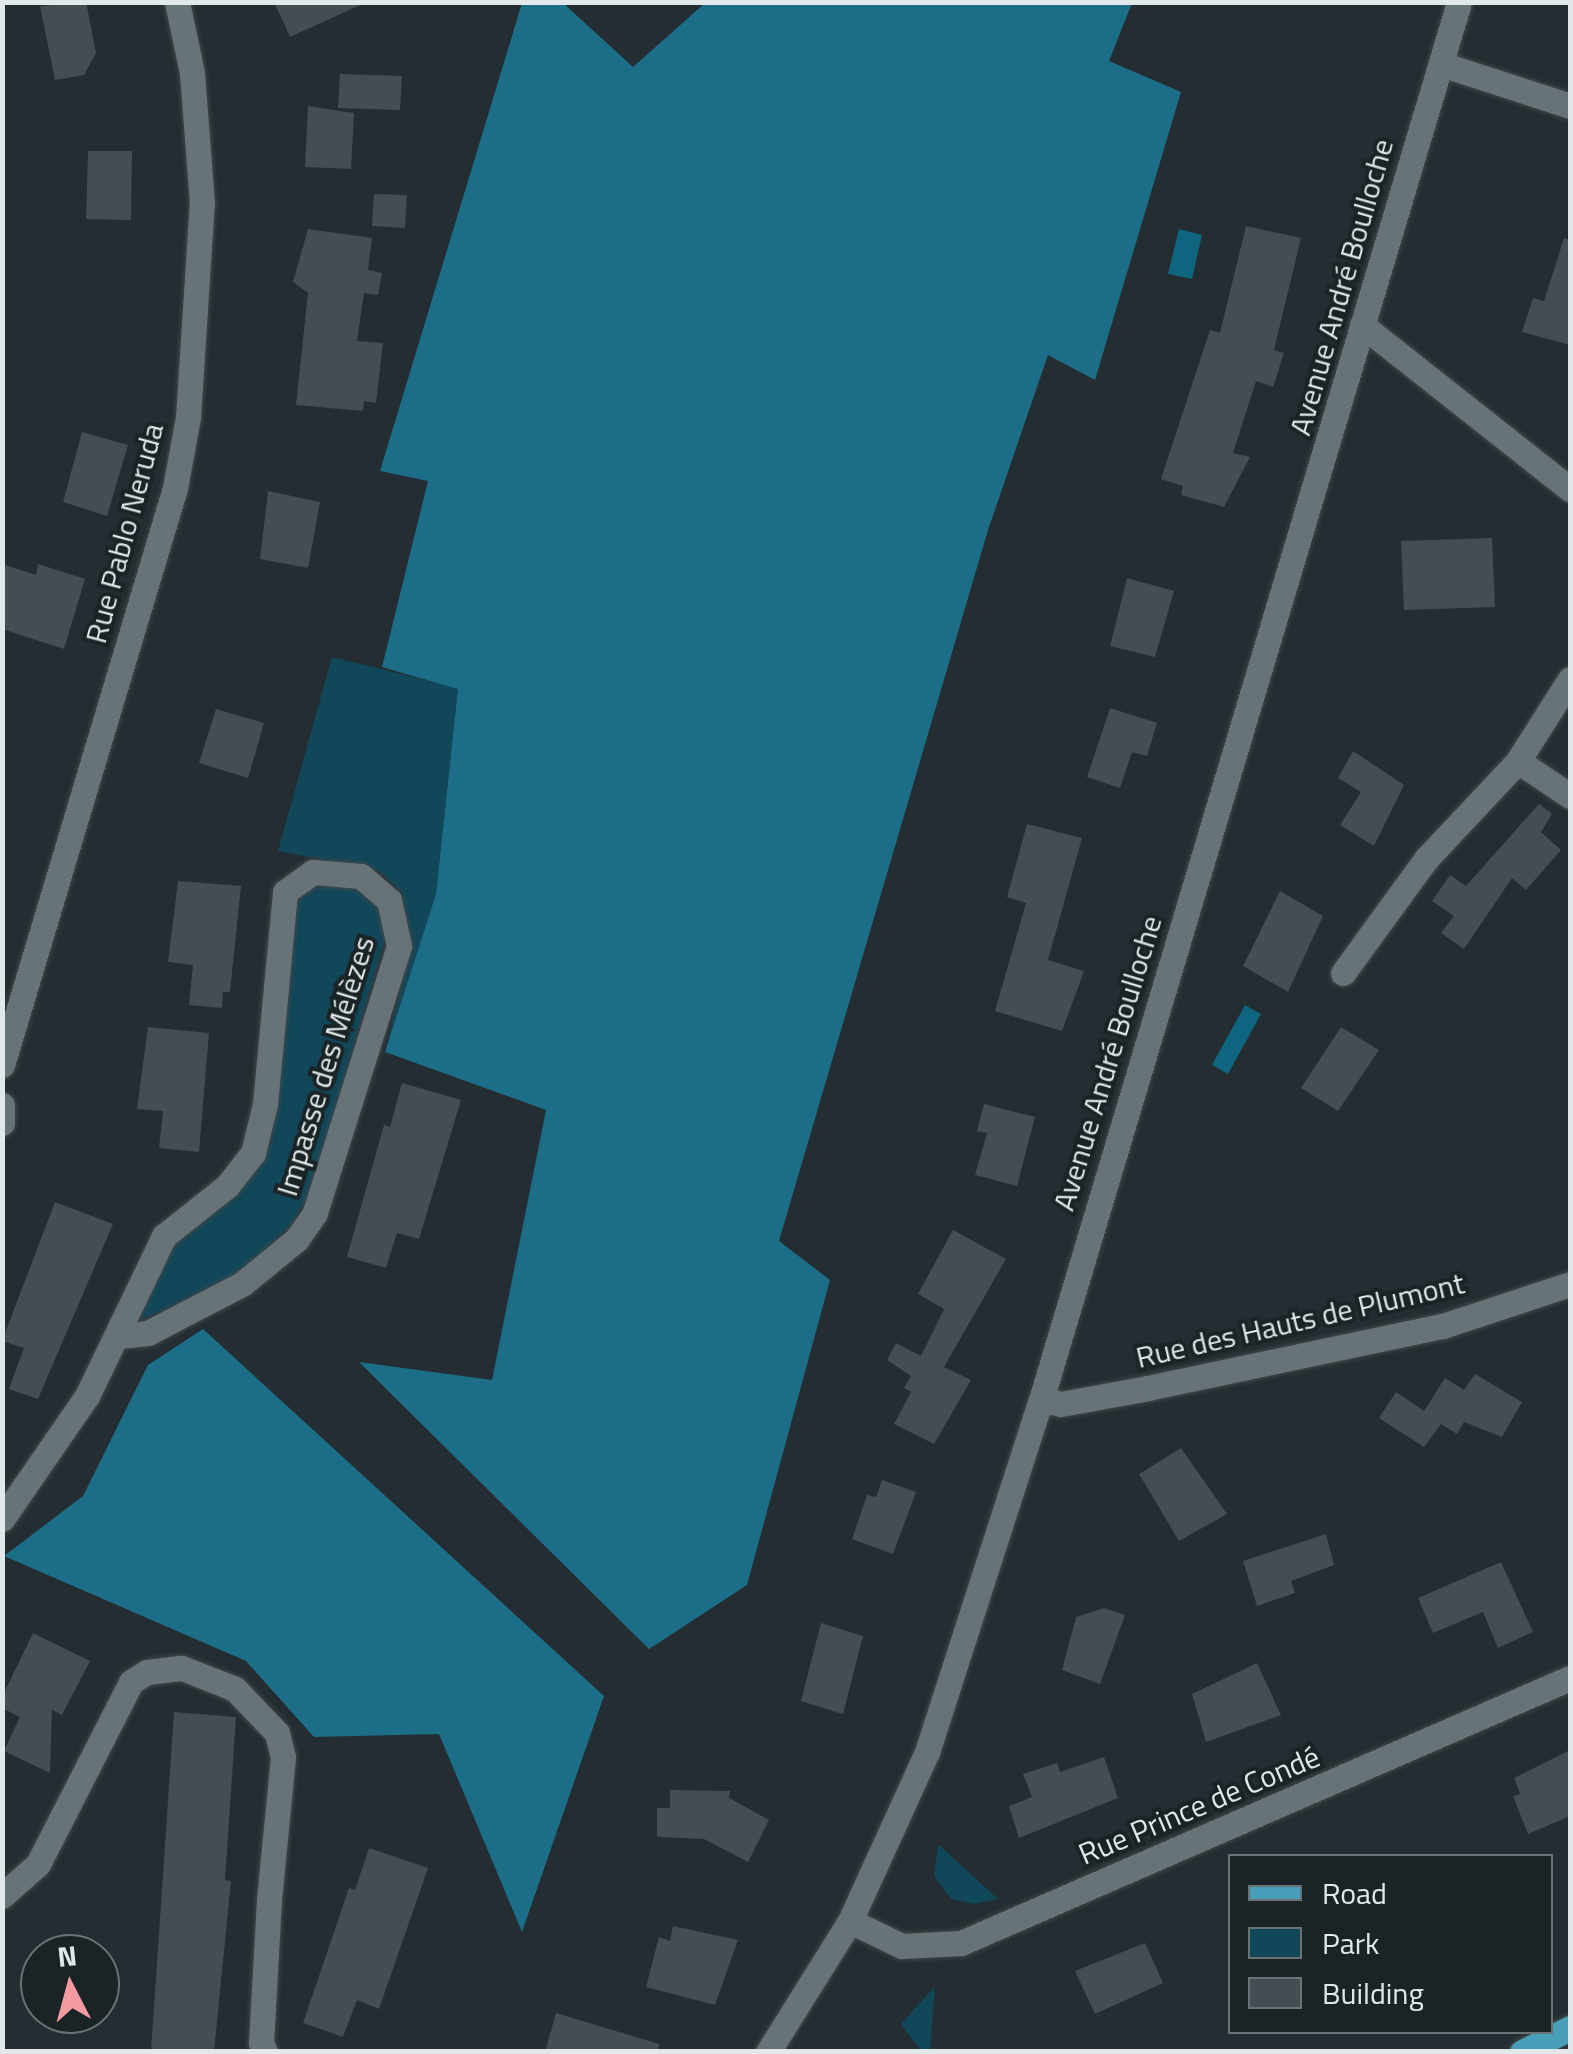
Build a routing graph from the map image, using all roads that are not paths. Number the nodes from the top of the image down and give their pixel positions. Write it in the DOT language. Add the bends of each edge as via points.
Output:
graph roads {
  1 [pos="177,2"];
  2 [pos="1459,2"];
  3 [pos="1441,64"];
  4 [pos="1570,106"];
  5 [pos="1362,325"];
  6 [pos="1570,489"];
  7 [pos="1570,679"];
  8 [pos="1518,761"];
  9 [pos="1570,796"];
  10 [pos="1343,973"];
  11 [pos="2,1065"];
  12 [pos="2,1105"];
  13 [pos="2,1123"];
  14 [pos="1570,1284"];
  15 [pos="119,1336"];
  16 [pos="1041,1400"];
  17 [pos="2,1519"];
  18 [pos="1570,1678"];
  19 [pos="2,1896"];
  20 [pos="850,1921"];
  21 [pos="1570,2028"];
  22 [pos="266,2052"];
  23 [pos="768,2052"];
  24 [pos="1522,2052"];
  1 -- 11 [label="street, Rue Pablo Neruda" via="192,73 202,202 188,418 175,488"];
  2 -- 3 [label="street, Avenue André Boulloche"];
  3 -- 4 [label="street"];
  3 -- 5 [label="street, Avenue André Boulloche"];
  5 -- 6 [label="street"];
  5 -- 16 [label="street, Avenue André Boulloche"];
  7 -- 8 [label="street"];
  8 -- 9 [label="street"];
  8 -- 10 [label="street" via="1426,859"];
  12 -- 13 [label="street"];
  14 -- 16 [label="street, Rue des Hauts de Plumont" via="1424,1330 1061,1404"];
  15 -- 15 [label="street, Impasse des Mélèzes" via="148,1333 242,1284 297,1240 315,1213 399,946 390,900 361,876 313,872 285,892 265,1104 253,1153 227,1186 164,1236"];
  15 -- 17 [label="street, Impasse des Mélèzes" via="45,1465"];
  16 -- 20 [label="street, Avenue André Boulloche" via="914,1786"];
  18 -- 20 [label="street, Rue Prince de Condé" via="961,1944 902,1946"];
  19 -- 22 [label="street" via="38,1864 132,1682 146,1672 182,1668 234,1689 277,1733 284,1757 260,2043"];
  20 -- 23 [label="street, Avenue André Boulloche"];
  21 -- 24 [label="main road"];
}
